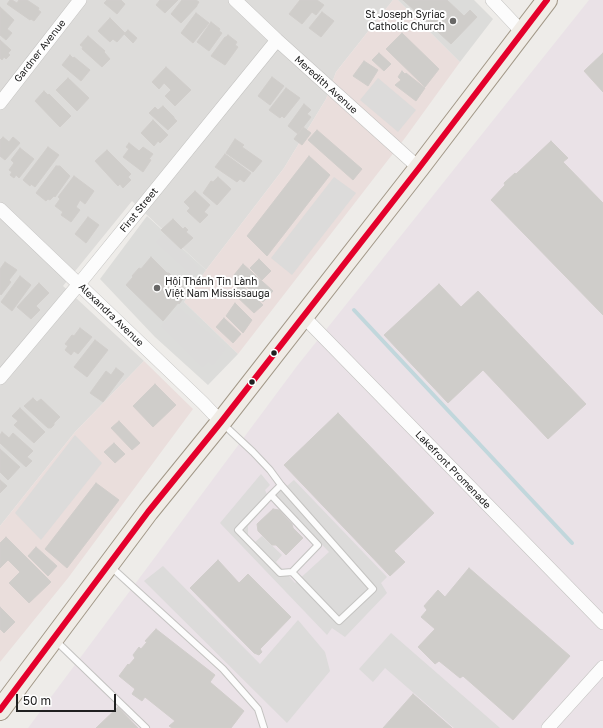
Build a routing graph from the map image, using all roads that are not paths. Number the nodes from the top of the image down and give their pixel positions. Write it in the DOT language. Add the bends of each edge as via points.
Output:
graph roads {
  1 [pos="80,0"];
  2 [pos="235,0"];
  3 [pos="492,0"];
  4 [pos="547,0"];
  5 [pos="522,32"];
  6 [pos="276,40"];
  7 [pos="0,103"];
  8 [pos="419,168"];
  9 [pos="0,209"];
  10 [pos="79,284"];
  11 [pos="303,316"];
  12 [pos="0,378"];
  13 [pos="221,422"];
  14 [pos="281,485"];
  15 [pos="271,495"];
  16 [pos="108,565"];
  17 [pos="292,572"];
  18 [pos="603,624"];
  19 [pos="54,639"];
  20 [pos="603,667"];
  21 [pos="0,710"];
  22 [pos="146,728"];
  23 [pos="264,728"];
  24 [pos="548,728"];
  1 -- 7 [label="street, Gardner Avenue"];
  2 -- 6 [label="street, Meredith Avenue"];
  3 -- 5 [label="street"];
  4 -- 5 [label="main road"];
  5 -- 8 [label="main road"];
  6 -- 8 [label="street, Meredith Avenue"];
  6 -- 10 [label="street, First Street"];
  8 -- 11 [label="main road"];
  9 -- 10 [label="street, Alexandra Avenue"];
  10 -- 12 [label="street, First Street"];
  10 -- 13 [label="street, Alexandra Avenue"];
  11 -- 13 [label="main road"];
  11 -- 18 [label="street, Lakefront Promenade"];
  13 -- 14 [label="lane" via="254,452"];
  13 -- 16 [label="main road"];
  14 -- 15 [label="lane"];
  14 -- 17 [label="lane" via="373,589 339,621"];
  15 -- 17 [label="lane" via="318,545"];
  15 -- 17 [label="lane" via="238,530 280,573"];
  16 -- 19 [label="main road"];
  16 -- 23 [label="lane" via="223,669 258,709"];
  19 -- 21 [label="main road"];
  19 -- 22 [label="lane"];
  20 -- 24 [label="street"];
}
